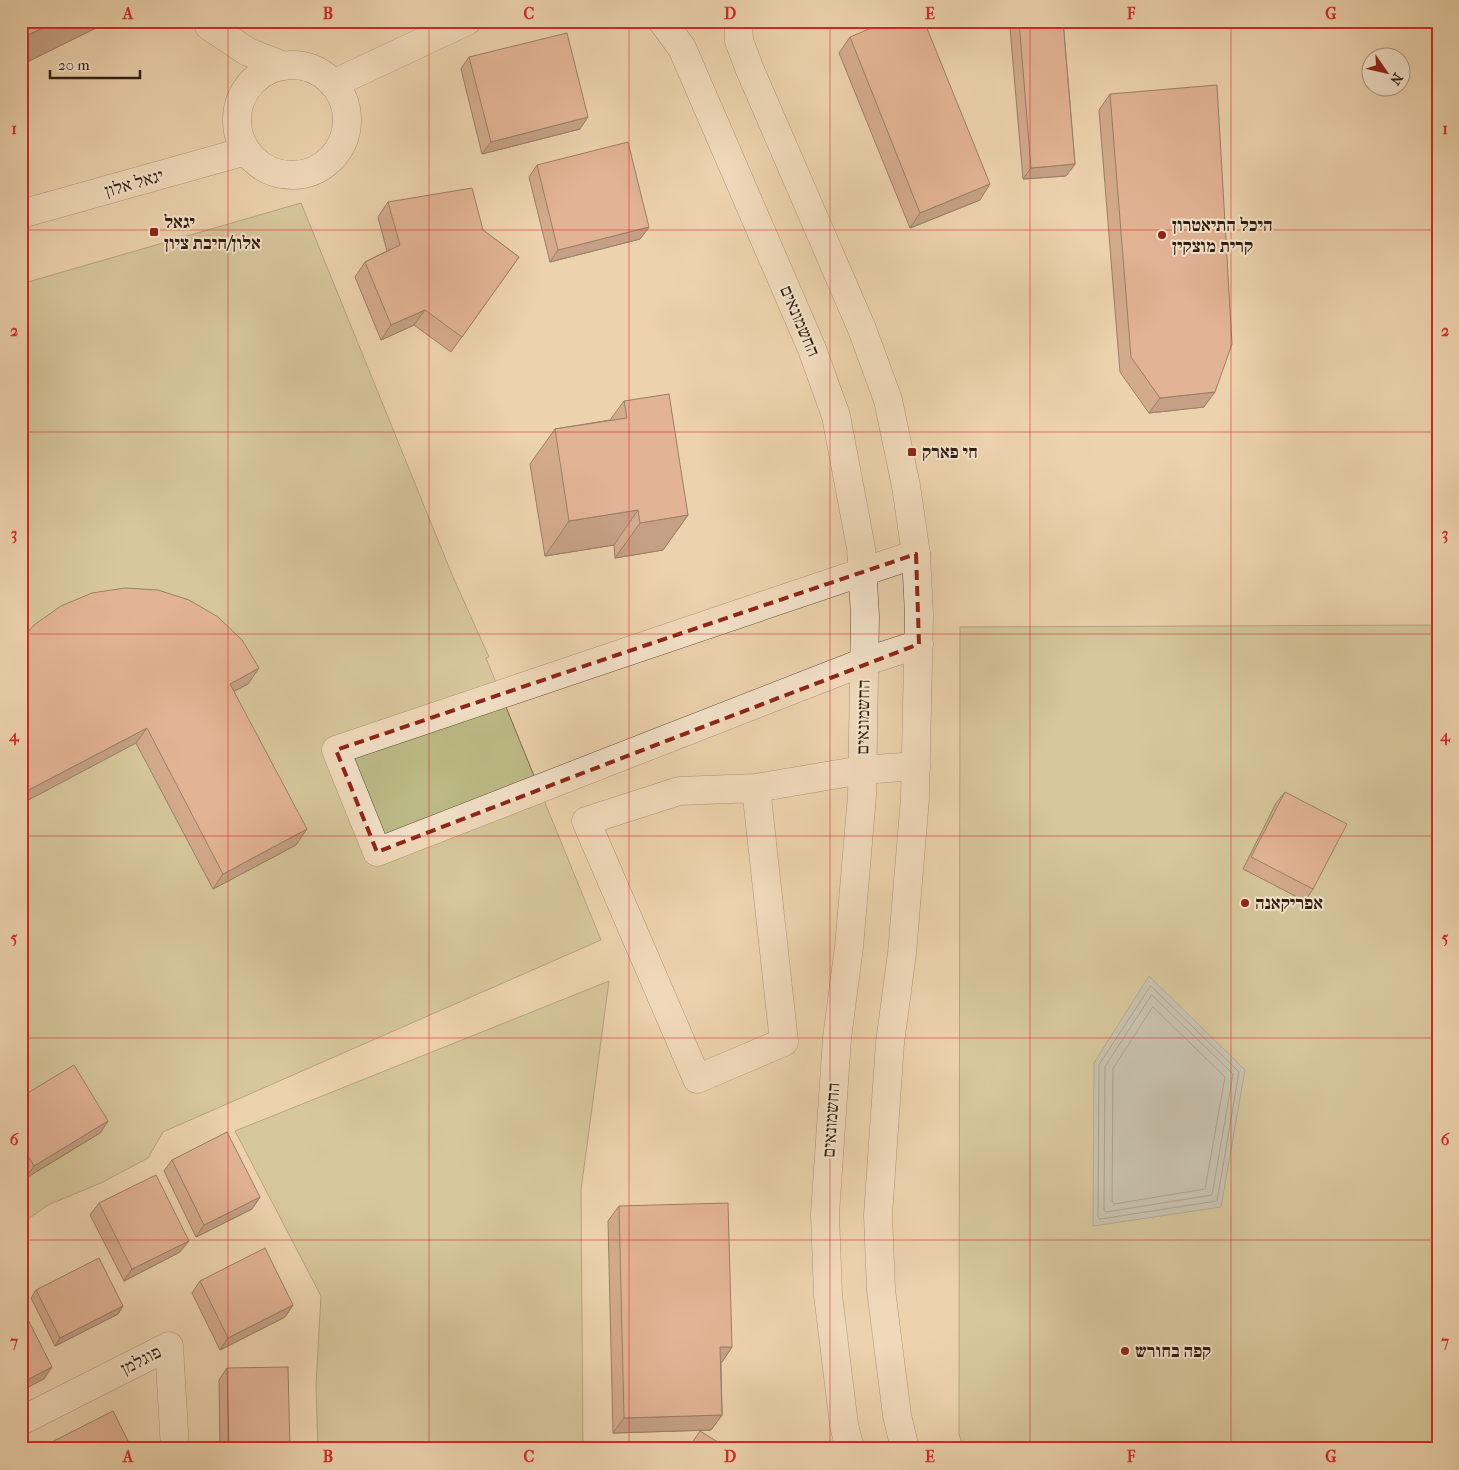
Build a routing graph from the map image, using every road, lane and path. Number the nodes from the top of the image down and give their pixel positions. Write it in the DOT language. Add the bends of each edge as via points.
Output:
graph roads {
  1 [pos="207,21"];
  2 [pos="466,21"];
  3 [pos="662,21"];
  4 [pos="738,21"];
  5 [pos="284,66"];
  6 [pos="333,84"];
  7 [pos="246,151"];
  8 [pos="21,214"];
  9 [pos="916,554"];
  10 [pos="863,573"];
  11 [pos="919,644"];
  12 [pos="864,662"];
  13 [pos="916,766"];
  14 [pos="862,770"];
  15 [pos="756,788"];
  16 [pos="21,1421"];
  17 [pos="175,1449"];
  18 [pos="850,1449"];
  19 [pos="905,1449"];
  1 -- 5 [label="street" via="209,26 248,52"];
  2 -- 6 [label="street"];
  3 -- 10 [label="street, החשמונאים" via="682,48 812,349 844,448"];
  4 -- 9 [label="street" via="739,41 750,70 862,329 888,400"];
  5 -- 6 [label="street" via="303,66 320,72"];
  5 -- 7 [label="street" via="266,71 242,98 239,134"];
  6 -- 7 [label="street" via="343,99 347,116 345,134 338,150 326,164 310,172 292,175 275,172 259,164"];
  7 -- 8 [label="street, יגאל אלון"];
  9 -- 10 [label="street"];
  9 -- 11 [label="street"];
  10 -- 12 [label="street, החשמונאים"];
  10 -- 12 [label="street" via="336,750 377,852"];
  11 -- 12 [label="street"];
  11 -- 13 [label="street"];
  12 -- 14 [label="street, החשמונאים"];
  13 -- 14 [label="street"];
  13 -- 19 [label="street" via="878,1214 881,1290 897,1415"];
  14 -- 15 [label="street"];
  14 -- 18 [label="street, החשמונאים" via="855,884 838,1038 824,1214 828,1295 844,1425"];
  15 -- 15 [label="street" via="679,791 586,822 697,1079 784,1042"];
  16 -- 17 [label="street, פוגלמן" via="170,1346"];
}
